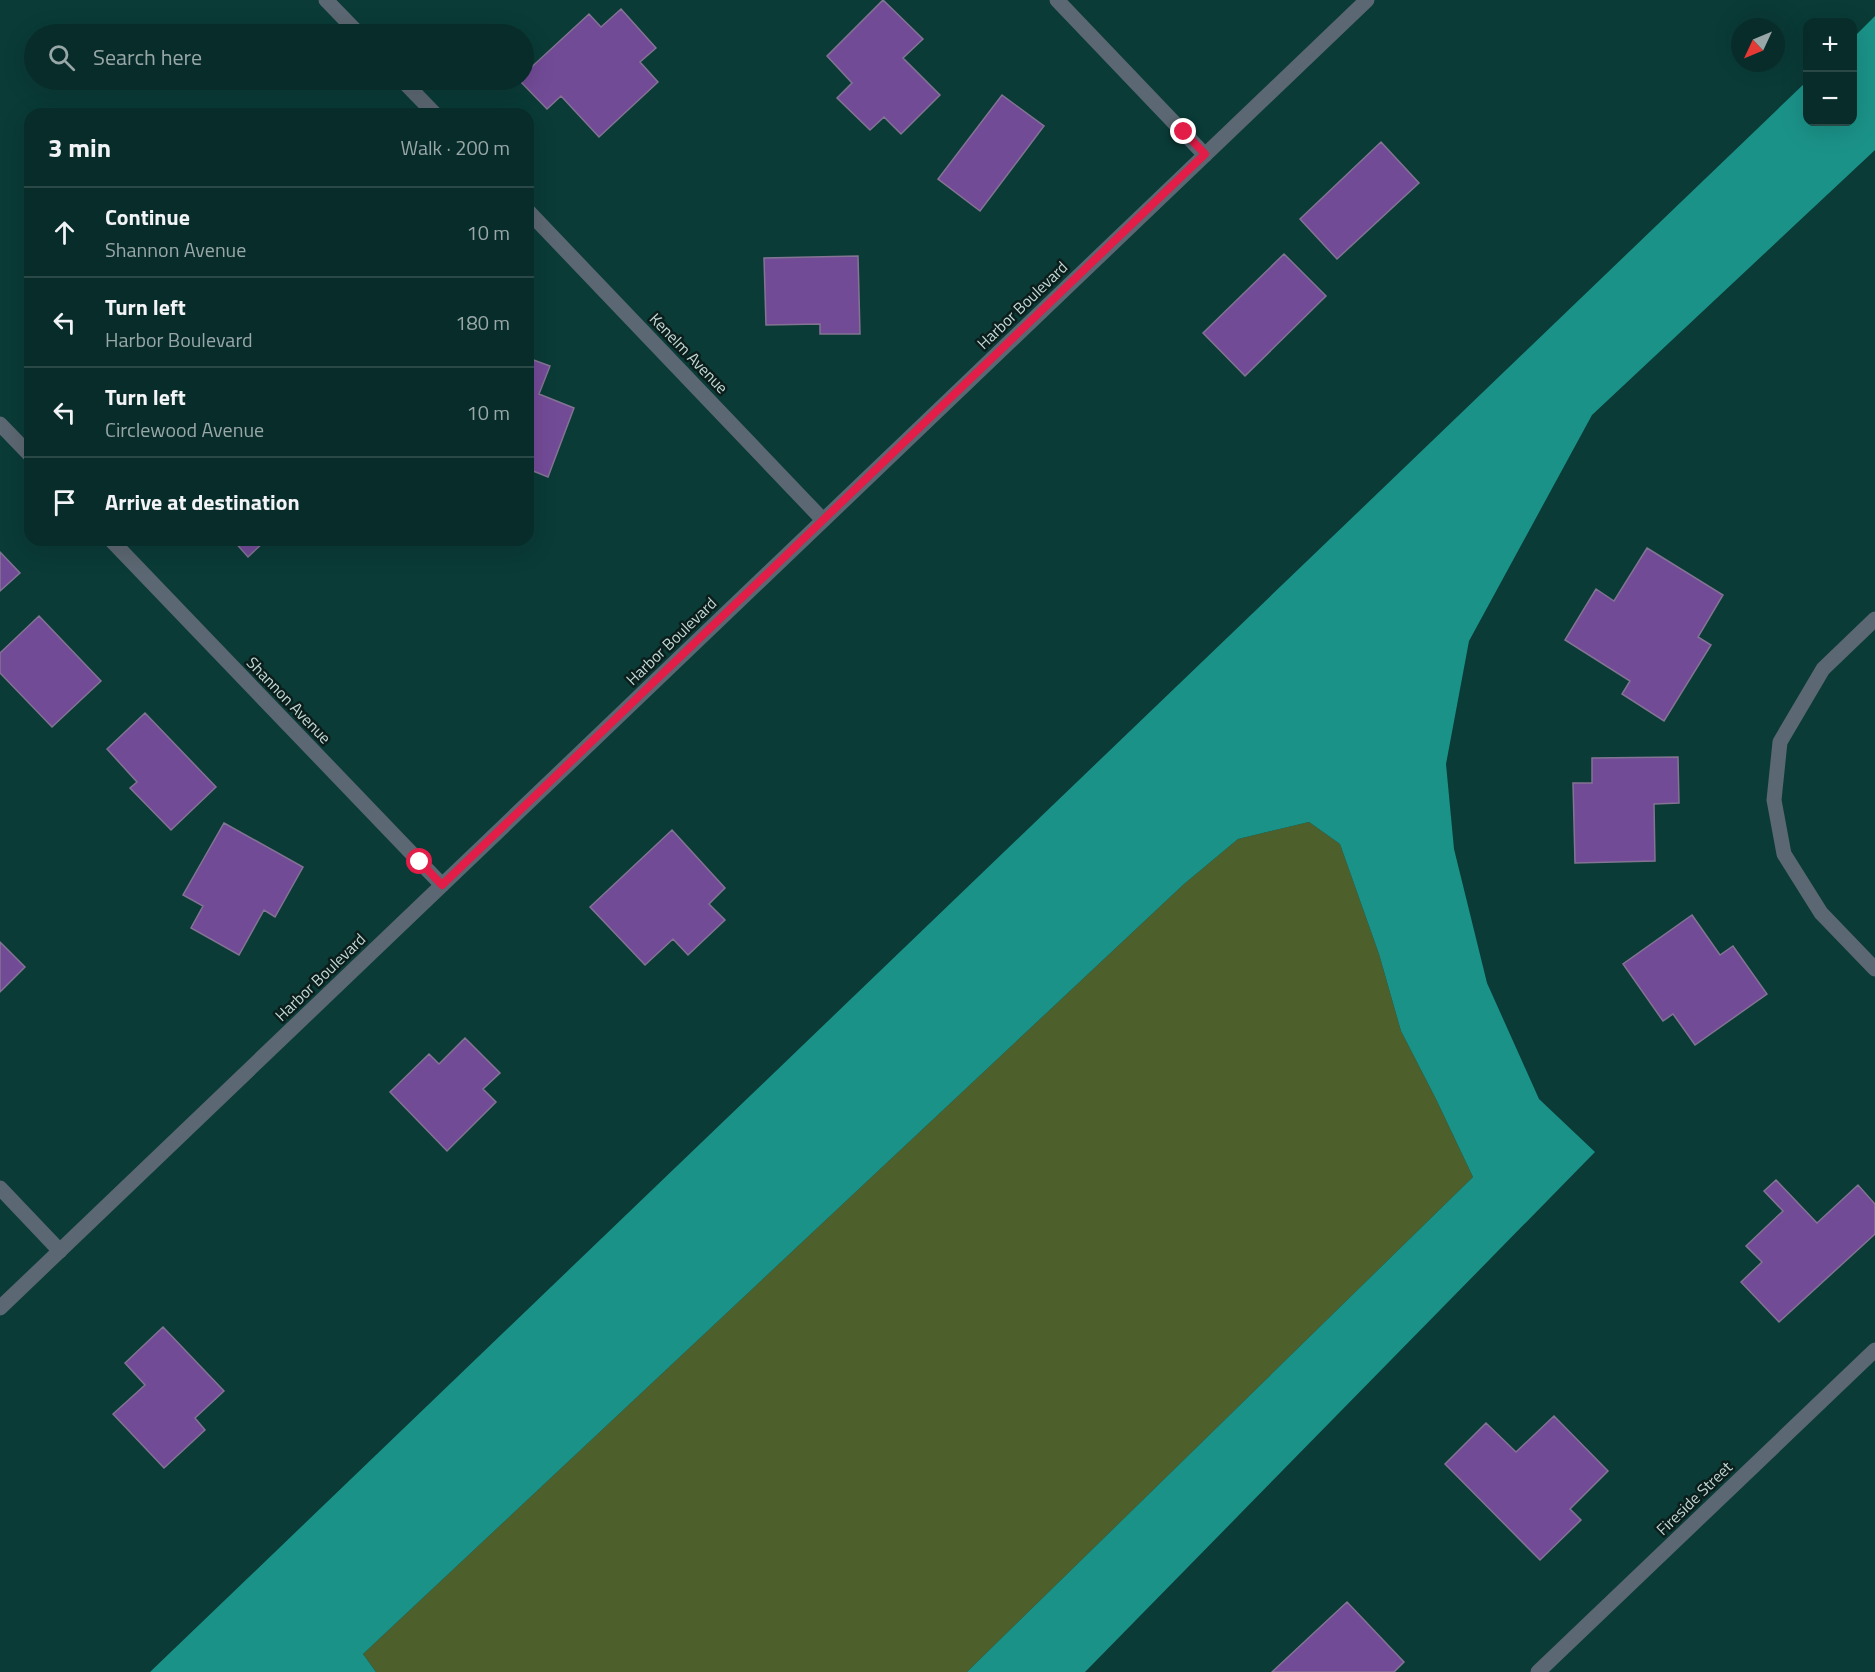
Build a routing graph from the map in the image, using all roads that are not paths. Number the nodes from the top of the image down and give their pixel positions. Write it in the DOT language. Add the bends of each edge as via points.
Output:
graph roads {
  1 [pos="326,0"];
  2 [pos="1057,0"];
  3 [pos="1367,0"];
  4 [pos="349,24"];
  5 [pos="412,90"];
  6 [pos="429,108"];
  7 [pos="1205,154"];
  8 [pos="534,217"];
  9 [pos="0,424"];
  10 [pos="24,449"];
  11 [pos="824,520"];
  12 [pos="117,546"];
  13 [pos="1875,619"];
  14 [pos="442,885"];
  15 [pos="1875,969"];
  16 [pos="0,1188"];
  17 [pos="60,1251"];
  18 [pos="0,1308"];
  19 [pos="1875,1350"];
  20 [pos="1538,1672"];
  1 -- 4 [label="street"];
  2 -- 7 [label="street"];
  3 -- 7 [label="street, Harbor Boulevard"];
  5 -- 6 [label="street"];
  7 -- 11 [label="street, Harbor Boulevard"];
  8 -- 11 [label="street, Kenelm Avenue"];
  9 -- 10 [label="street"];
  11 -- 14 [label="street, Harbor Boulevard"];
  12 -- 14 [label="street, Shannon Avenue"];
  13 -- 15 [label="street" via="1823,669 1780,742 1774,800 1784,854 1821,913"];
  14 -- 17 [label="street, Harbor Boulevard"];
  16 -- 17 [label="street"];
  17 -- 18 [label="street, Harbor Boulevard"];
  19 -- 20 [label="street, Fireside Street"];
}
